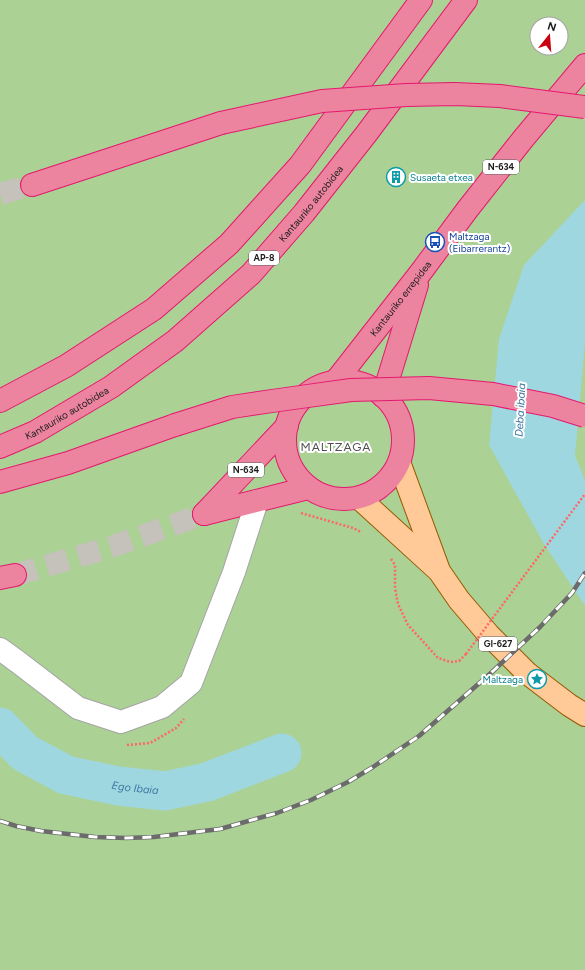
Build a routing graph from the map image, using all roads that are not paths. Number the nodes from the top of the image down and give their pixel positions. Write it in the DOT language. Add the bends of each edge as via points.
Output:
graph roads {
  1 [pos="421,0"];
  2 [pos="466,0"];
  3 [pos="585,65"];
  4 [pos="585,107"];
  5 [pos="32,185"];
  6 [pos="421,272"];
  7 [pos="335,382"];
  8 [pos="383,396"];
  9 [pos="0,401"];
  10 [pos="585,416"];
  11 [pos="287,426"];
  12 [pos="0,447"];
  13 [pos="399,462"];
  14 [pos="0,482"];
  15 [pos="308,488"];
  16 [pos="359,498"];
  17 [pos="257,501"];
  18 [pos="439,571"];
  19 [pos="0,649"];
  20 [pos="585,715"];
  1 -- 9 [label="highway" via="300,165 229,244 154,309 66,366"];
  2 -- 12 [label="highway, Kantauriko autobidea / AP-8" via="362,140 251,274 175,341 112,387 35,432"];
  3 -- 6 [label="highway, Kantauriko errepidea / N-634" via="466,210"];
  4 -- 5 [label="highway, bridge" via="500,96 455,94 322,101 221,123"];
  6 -- 7 [label="highway, Kantauriko errepidea / N-634"];
  6 -- 8 [label="highway, N-634"];
  7 -- 8 [label="highway, N-634" via="362,384"];
  7 -- 11 [label="highway, N-634" via="319,386 302,398 289,417"];
  8 -- 13 [label="highway, N-634" via="394,408 402,427 403,442"];
  10 -- 14 [label="highway, bridge" via="553,406 493,394 429,388 351,390 232,407 68,463"];
  11 -- 15 [label="highway, N-634" via="284,442 291,468"];
  11 -- 17 [label="highway, N-634" via="204,514"];
  13 -- 16 [label="highway, N-634" via="382,486"];
  13 -- 18 [label="main road, GI-627"];
  15 -- 16 [label="highway, N-634" via="329,498"];
  15 -- 17 [label="highway, N-634"];
  16 -- 18 [label="main road, GI-627"];
  17 -- 19 [label="lane" via="234,572 191,683 162,707 121,722 78,708"];
  18 -- 20 [label="main road, GI-627" via="489,635 527,673"];
}
